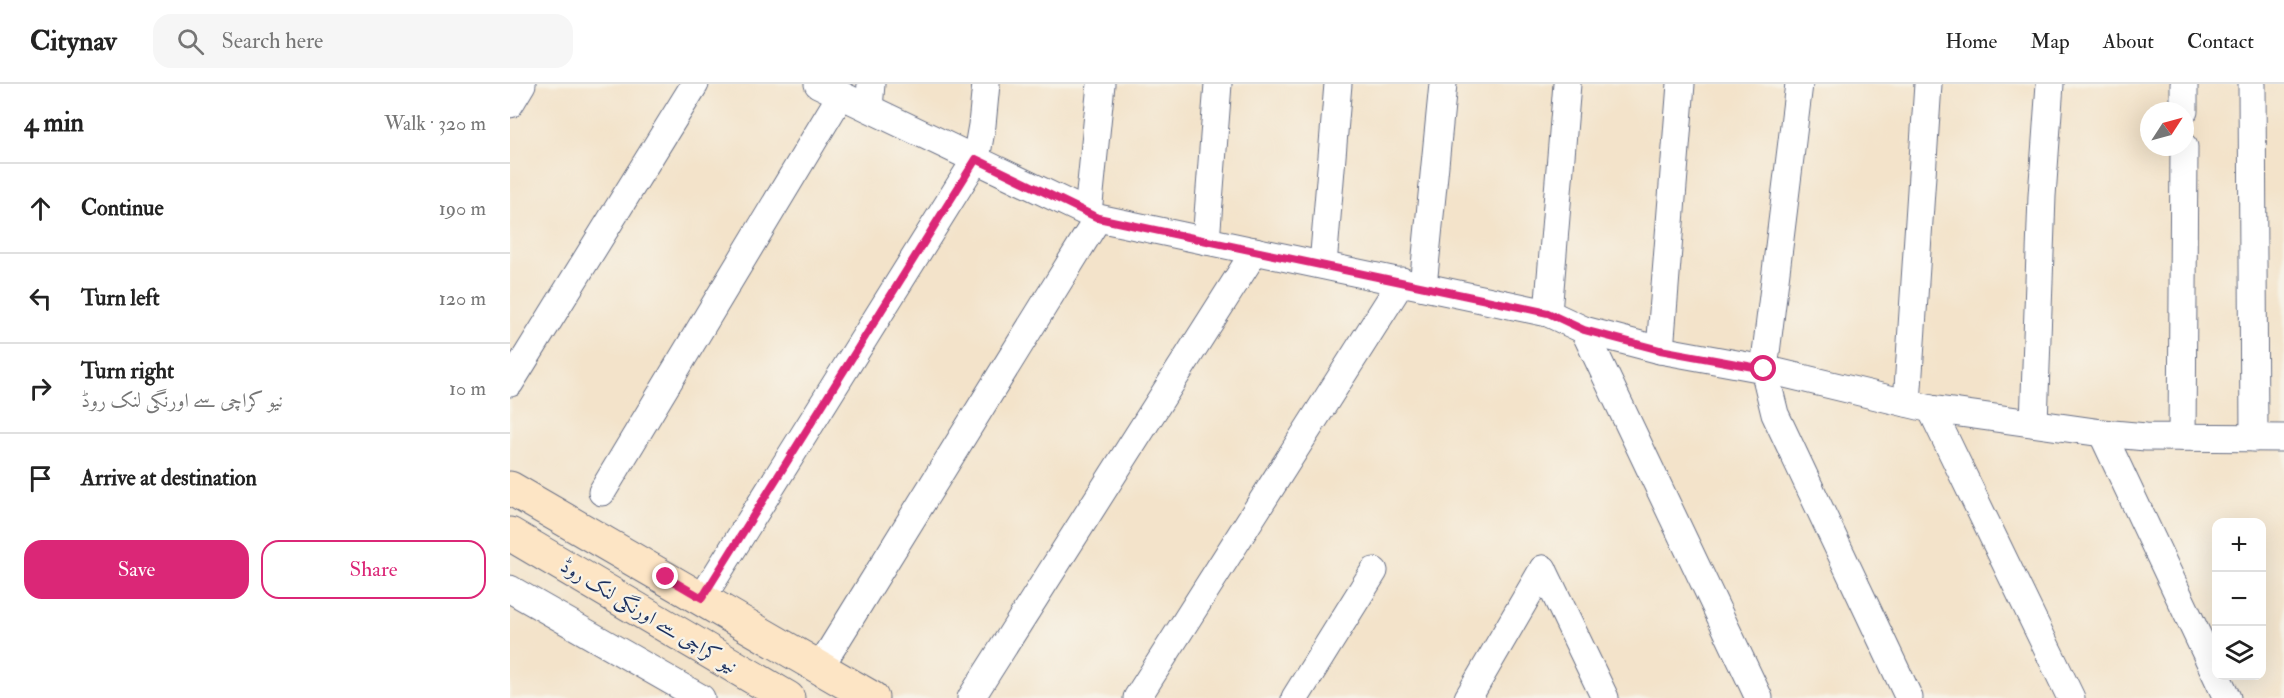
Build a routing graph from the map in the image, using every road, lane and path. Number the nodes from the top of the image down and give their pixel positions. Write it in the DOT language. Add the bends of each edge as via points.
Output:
graph roads {
  1 [pos="522,84"];
  2 [pos="695,84"];
  3 [pos="986,84"];
  4 [pos="1101,84"];
  5 [pos="1218,84"];
  6 [pos="1338,84"];
  7 [pos="1443,84"];
  8 [pos="1567,84"];
  9 [pos="1681,84"];
  10 [pos="1799,84"];
  11 [pos="1928,84"];
  12 [pos="2050,84"];
  13 [pos="2184,84"];
  14 [pos="2252,84"];
  15 [pos="829,89"];
  16 [pos="870,96"];
  17 [pos="2184,102"];
  18 [pos="510,104"];
  19 [pos="2184,156"];
  20 [pos="976,159"];
  21 [pos="1093,216"];
  22 [pos="1206,241"];
  23 [pos="1256,251"];
  24 [pos="1323,265"];
  25 [pos="1412,284"];
  26 [pos="1548,313"];
  27 [pos="1584,330"];
  28 [pos="1660,350"];
  29 [pos="1764,369"];
  30 [pos="510,383"];
  31 [pos="1919,406"];
  32 [pos="2034,423"];
  33 [pos="2102,433"];
  34 [pos="2182,437"];
  35 [pos="2254,438"];
  36 [pos="2284,438"];
  37 [pos="510,488"];
  38 [pos="602,492"];
  39 [pos="510,534"];
  40 [pos="1374,571"];
  41 [pos="666,577"];
  42 [pos="510,589"];
  43 [pos="702,598"];
  44 [pos="645,614"];
  45 [pos="820,668"];
  46 [pos="701,698"];
  47 [pos="788,698"];
  48 [pos="872,698"];
  49 [pos="971,698"];
  50 [pos="1137,698"];
  51 [pos="1295,698"];
  52 [pos="1468,698"];
  53 [pos="1605,698"];
  54 [pos="1759,698"];
  55 [pos="1909,698"];
  56 [pos="2071,698"];
  57 [pos="2227,698"];
  1 -- 18 [label="street"];
  2 -- 30 [label="street"];
  3 -- 20 [label="street"];
  4 -- 21 [label="street"];
  5 -- 22 [label="street"];
  6 -- 24 [label="street"];
  7 -- 25 [label="street"];
  8 -- 26 [label="street"];
  9 -- 28 [label="street"];
  10 -- 29 [label="street"];
  11 -- 31 [label="street"];
  12 -- 32 [label="street"];
  13 -- 17 [label="street"];
  14 -- 35 [label="street"];
  15 -- 16 [label="street"];
  15 -- 38 [label="street"];
  16 -- 20 [label="street"];
  19 -- 34 [label="street"];
  20 -- 21 [label="street"];
  20 -- 43 [label="street"];
  21 -- 22 [label="street"];
  21 -- 45 [label="street"];
  22 -- 23 [label="street"];
  23 -- 24 [label="street"];
  23 -- 49 [label="street"];
  24 -- 25 [label="street"];
  25 -- 26 [label="street"];
  25 -- 50 [label="street"];
  26 -- 27 [label="street"];
  27 -- 28 [label="street"];
  27 -- 54 [label="street"];
  28 -- 29 [label="street"];
  29 -- 31 [label="street"];
  29 -- 55 [label="street" via="1775,414"];
  31 -- 32 [label="street"];
  31 -- 56 [label="street"];
  32 -- 33 [label="street"];
  33 -- 34 [label="street"];
  33 -- 57 [label="street"];
  34 -- 35 [label="street"];
  35 -- 36 [label="street"];
  37 -- 41 [label="street, نیو کراچی سے اورنگی لنک روڈ"];
  39 -- 44 [label="street, نیو کراچی سے اورنگی لنک روڈ"];
  40 -- 51 [label="street"];
  41 -- 43 [label="street, نیو کراچی سے اورنگی لنک روڈ"];
  41 -- 44 [label="street"];
  42 -- 46 [label="street"];
  43 -- 45 [label="street, نیو کراچی سے اورنگی لنک روڈ"];
  44 -- 47 [label="street, نیو کراچی سے اورنگی لنک روڈ"];
  45 -- 48 [label="street, نیو کراچی سے اورنگی لنک روڈ"];
  52 -- 53 [label="street" via="1543,569"];
}
